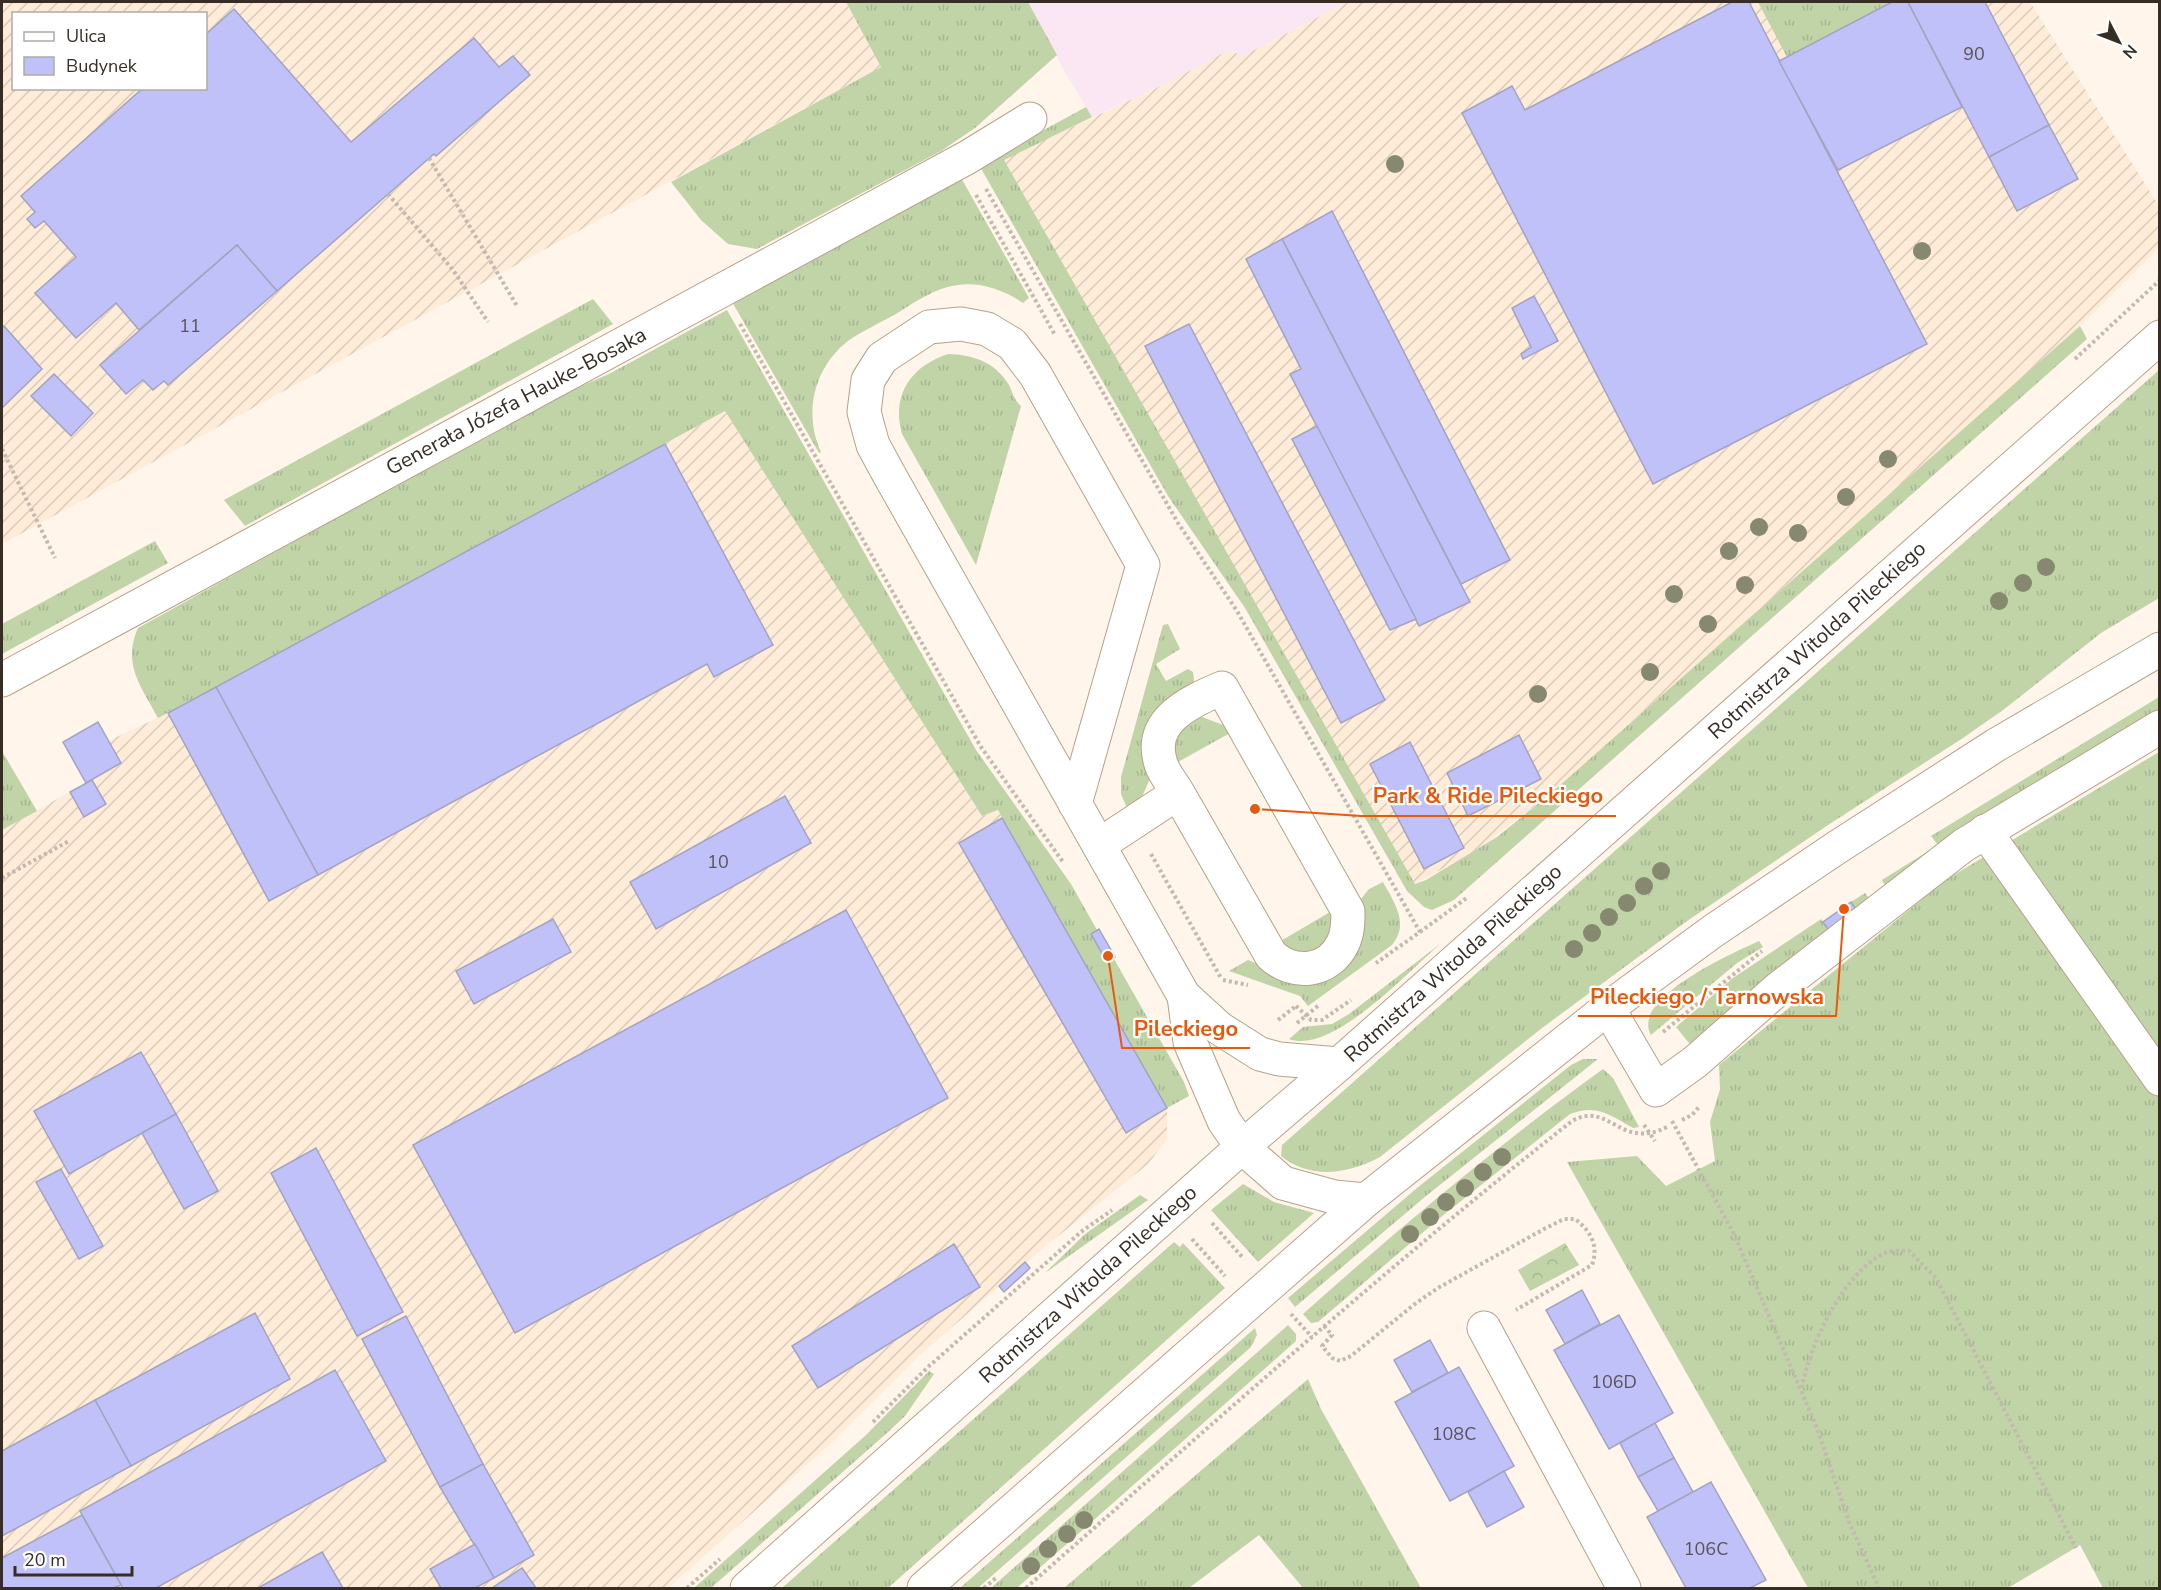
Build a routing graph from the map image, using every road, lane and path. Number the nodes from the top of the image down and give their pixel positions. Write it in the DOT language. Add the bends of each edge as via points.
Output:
graph roads {
  1 [pos="1030,119"];
  2 [pos="968,157"];
  3 [pos="429,158"];
  4 [pos="388,194"];
  5 [pos="720,290"];
  6 [pos="517,306"];
  7 [pos="488,322"];
  8 [pos="2160,337"];
  9 [pos="2,449"];
  10 [pos="55,558"];
  11 [pos="2160,649"];
  12 [pos="2,681"];
  13 [pos="2160,726"];
  14 [pos="1178,793"];
  15 [pos="1075,804"];
  16 [pos="1985,831"];
  17 [pos="69,841"];
  18 [pos="1098,845"];
  19 [pos="1069,871"];
  20 [pos="2,878"];
  21 [pos="1369,968"];
  22 [pos="1184,996"];
  23 [pos="1323,1002"];
  24 [pos="1608,1008"];
  25 [pos="1291,1028"];
  26 [pos="1695,1062"];
  27 [pos="1339,1064"];
  28 [pos="2160,1079"];
  29 [pos="1656,1090"];
  30 [pos="1673,1124"];
  31 [pos="1242,1147"];
  32 [pos="1365,1200"];
  33 [pos="1119,1205"];
  34 [pos="1210,1221"];
  35 [pos="1191,1238"];
  36 [pos="1246,1262"];
  37 [pos="1227,1278"];
  38 [pos="1286,1309"];
  39 [pos="1299,1310"];
  40 [pos="1293,1316"];
  41 [pos="1284,1322"];
  42 [pos="1324,1326"];
  43 [pos="1484,1328"];
  44 [pos="1312,1337"];
  45 [pos="1802,1391"];
  46 [pos="872,1424"];
  47 [pos="2076,1548"];
  48 [pos="721,1558"];
  49 [pos="1002,1573"];
  50 [pos="687,1588"];
  51 [pos="747,1588"];
  52 [pos="924,1588"];
  53 [pos="984,1588"];
  54 [pos="1026,1588"];
  55 [pos="1624,1588"];
  56 [pos="1879,1588"];
  1 -- 2 [label="main road, Generała Józefa Hauke-Bosaka"];
  2 -- 5 [label="main road, Generała Józefa Hauke-Bosaka"];
  2 -- 21 [label="path" via="1178,523 1237,611 1420,932"];
  3 -- 6 [label="path"];
  4 -- 7 [label="path" via="453,270"];
  5 -- 12 [label="main road, Generała Józefa Hauke-Bosaka"];
  5 -- 19 [label="path" via="981,747"];
  8 -- 27 [label="main road, Rotmistrza Witolda Pileckiego"];
  9 -- 10 [label="path"];
  11 -- 24 [label="main road" via="1996,745 1836,848"];
  13 -- 16 [label="main road"];
  14 -- 14 [label="main road" via="1161,765 1160,734 1172,715 1222,688 1348,911 1342,945 1328,962 1311,969 1293,968 1271,955"];
  14 -- 18 [label="main road"];
  15 -- 15 [label="main road" via="873,445 864,412 868,380 882,358 929,327 961,324 987,329 1012,344 1035,374 1143,565"];
  15 -- 18 [label="main road"];
  16 -- 26 [label="main road" via="1779,988"];
  16 -- 28 [label="main road"];
  17 -- 20 [label="path"];
  18 -- 22 [label="main road"];
  22 -- 27 [label="main road" via="1226,1033 1260,1054"];
  22 -- 31 [label="main road" via="1190,1042 1224,1121"];
  23 -- 25 [label="path"];
  24 -- 29 [label="main road"];
  24 -- 32 [label="main road"];
  26 -- 29 [label="main road"];
  26 -- 30 [label="path" via="1706,1080 1705,1094 1692,1115"];
  27 -- 31 [label="main road, Rotmistrza Witolda Pileckiego"];
  29 -- 30 [label="path"];
  30 -- 42 [label="path" via="1656,1133 1633,1135 1602,1118 1581,1116 1464,1206"];
  30 -- 45 [label="path" via="1734,1234"];
  31 -- 32 [label="main road" via="1283,1183 1334,1197"];
  31 -- 51 [label="main road, Rotmistrza Witolda Pileckiego"];
  32 -- 52 [label="main road"];
  33 -- 46 [label="path" via="1082,1232 928,1367"];
  34 -- 36 [label="path"];
  35 -- 37 [label="path"];
  38 -- 40 [label="path"];
  39 -- 40 [label="path"];
  40 -- 41 [label="path"];
  40 -- 44 [label="path"];
  42 -- 43 [label="path" via="1332,1335 1322,1346 1340,1361 1365,1347 1438,1288 1544,1229 1575,1219 1584,1226 1594,1242 1596,1254 1592,1265"];
  42 -- 44 [label="path"];
  43 -- 55 [label="main road"];
  44 -- 54 [label="path"];
  45 -- 47 [label="path" via="1804,1371 1839,1296 1860,1270 1887,1252 1909,1251 1936,1278"];
  45 -- 56 [label="path" via="1849,1522"];
  48 -- 50 [label="path"];
  49 -- 53 [label="path"];
}
